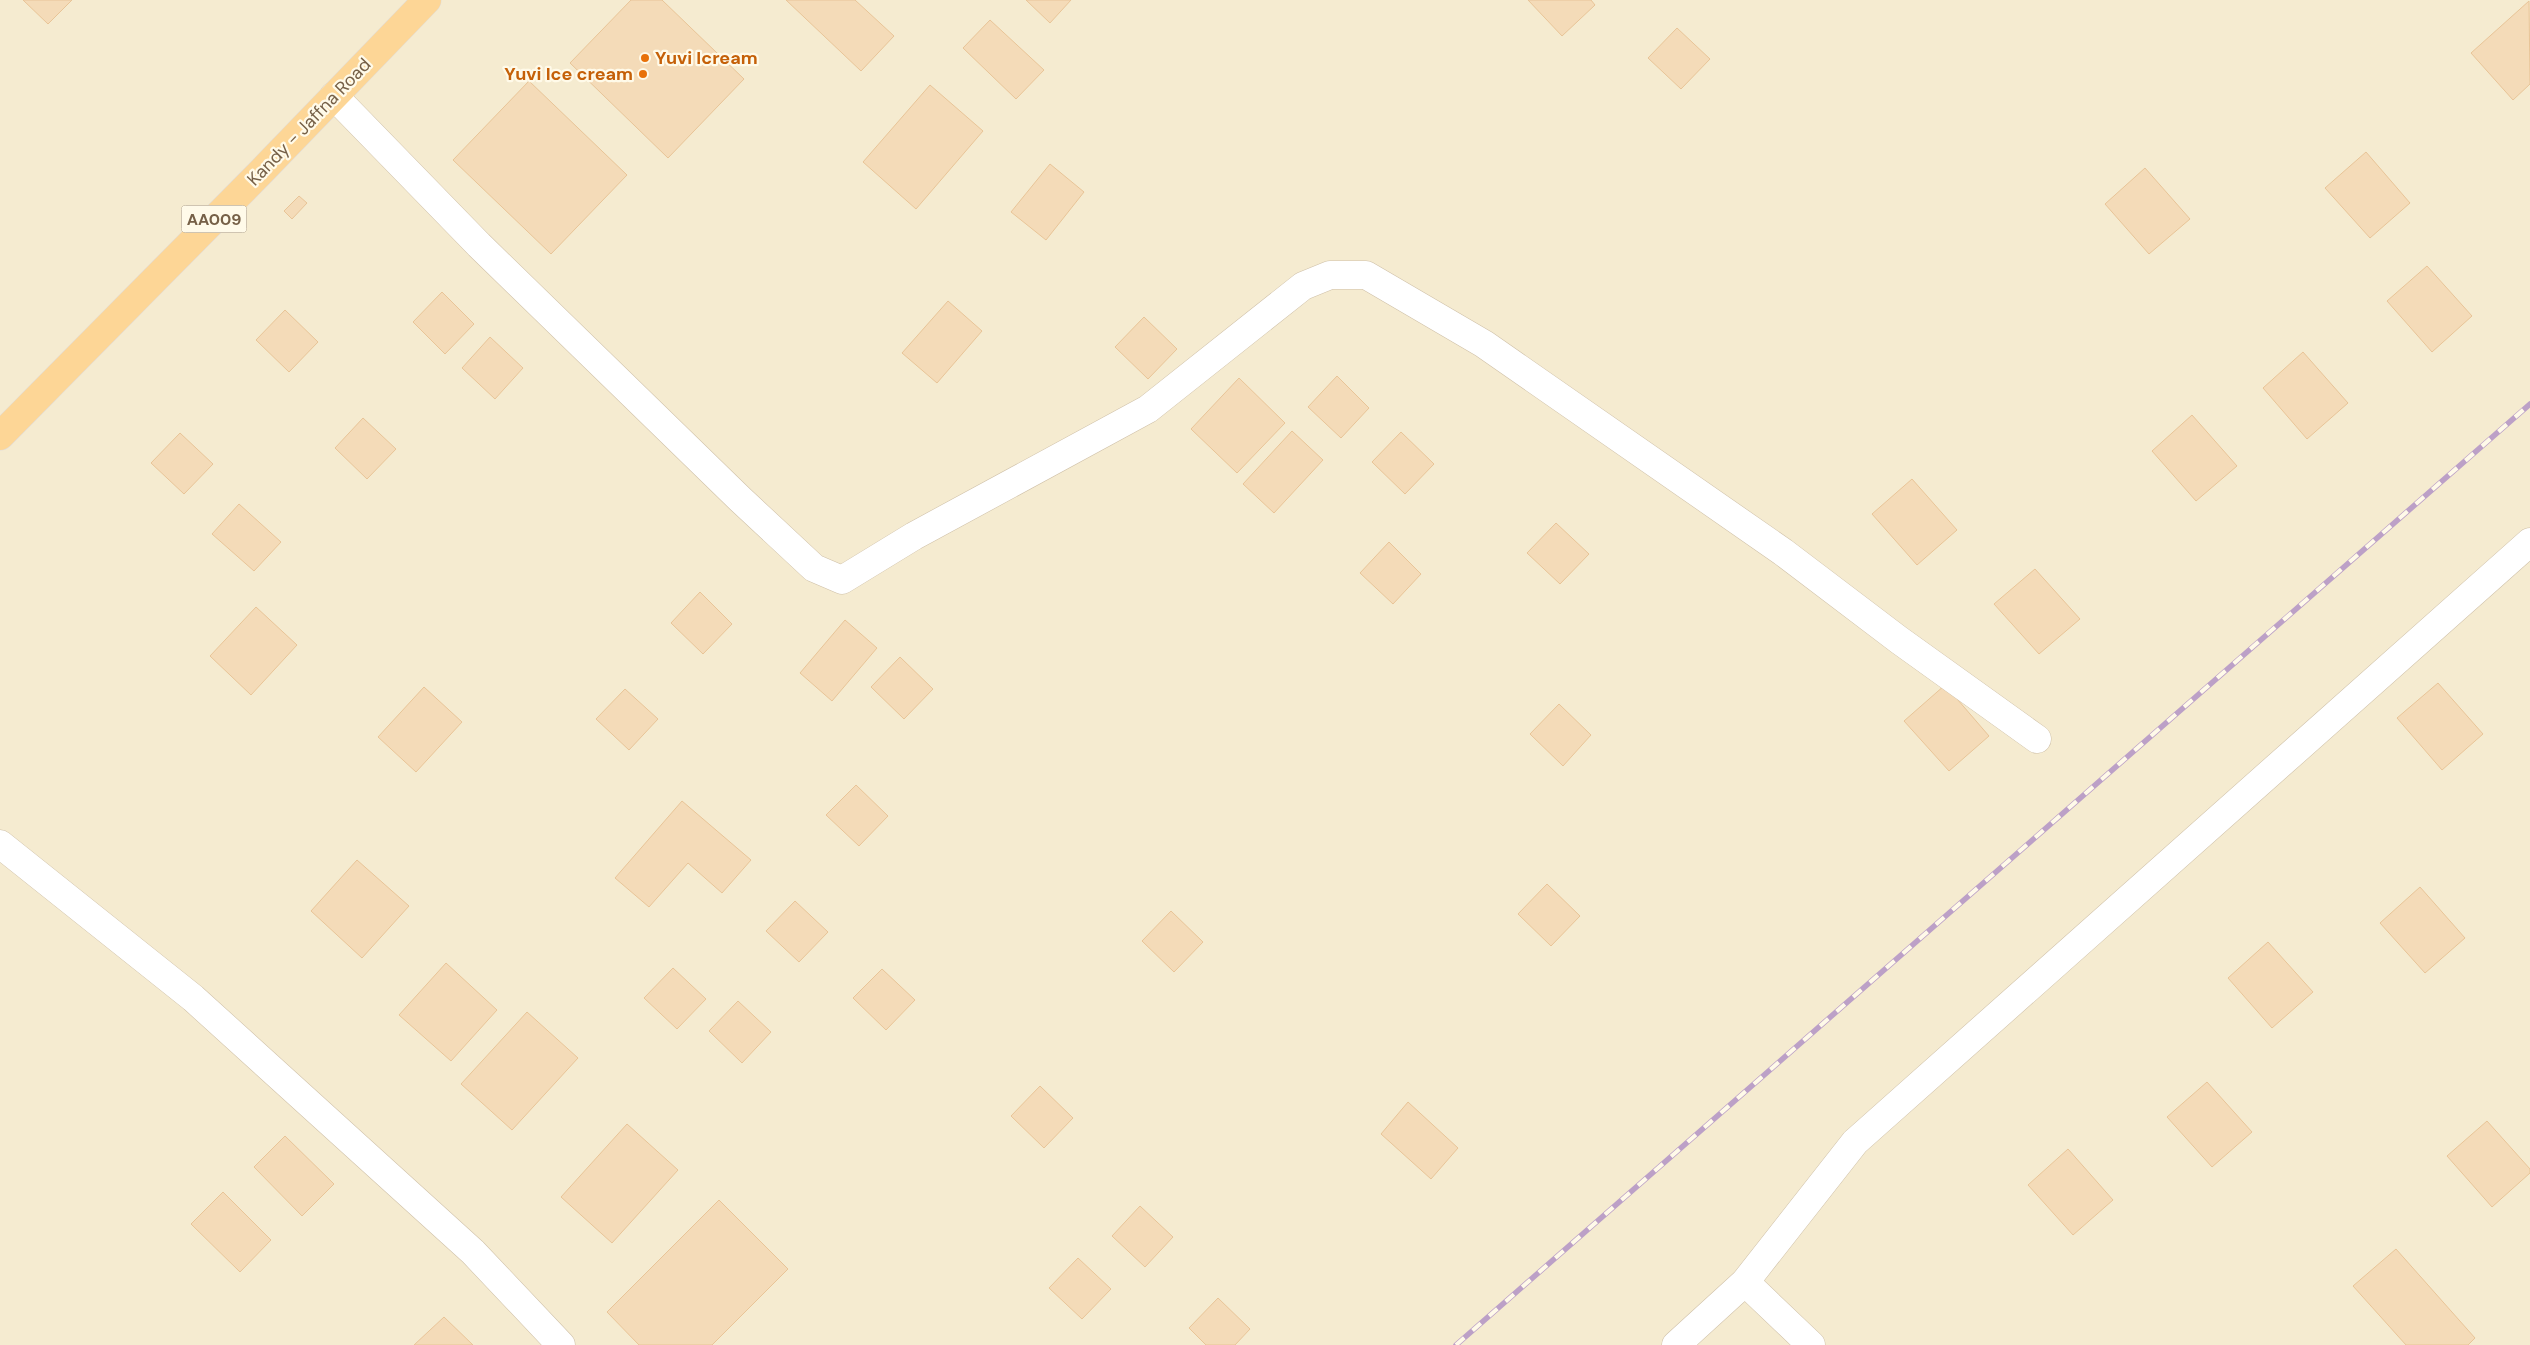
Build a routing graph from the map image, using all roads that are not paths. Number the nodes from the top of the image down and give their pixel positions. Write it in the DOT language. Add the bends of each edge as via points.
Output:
graph roads {
  1 [pos="427,0"];
  2 [pos="334,96"];
  3 [pos="0,436"];
  4 [pos="2530,542"];
  5 [pos="2037,739"];
  6 [pos="0,844"];
  7 [pos="1744,1282"];
  8 [pos="561,1345"];
  9 [pos="1676,1345"];
  10 [pos="1811,1345"];
  1 -- 2 [label="highway, Kandy - Jaffna Road / AA009"];
  2 -- 3 [label="highway, Kandy - Jaffna Road / AA009"];
  2 -- 5 [label="street" via="479,244 740,499 814,568 842,580 914,536 1148,408 1303,286 1330,275 1366,276 1484,344 1783,552"];
  4 -- 7 [label="street" via="1855,1142"];
  6 -- 8 [label="street" via="193,998 473,1252"];
  7 -- 9 [label="street"];
  7 -- 10 [label="street"];
}
